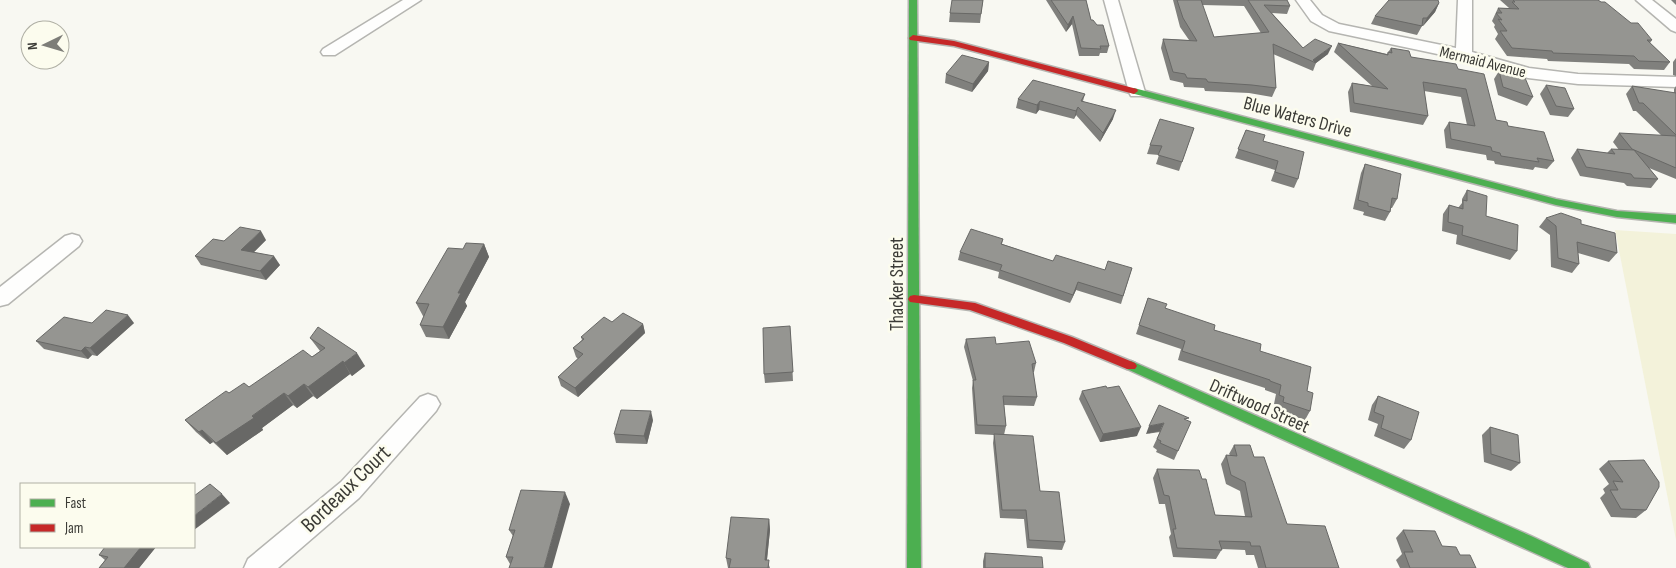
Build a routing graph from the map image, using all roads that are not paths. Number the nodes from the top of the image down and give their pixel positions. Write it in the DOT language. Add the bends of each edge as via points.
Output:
graph roads {
  1 [pos="414,0"];
  2 [pos="913,0"];
  3 [pos="1111,0"];
  4 [pos="1303,0"];
  5 [pos="1465,0"];
  6 [pos="1643,0"];
  7 [pos="1676,27"];
  8 [pos="913,38"];
  9 [pos="329,52"];
  10 [pos="1464,55"];
  11 [pos="1676,82"];
  12 [pos="1137,92"];
  13 [pos="1676,219"];
  14 [pos="72,241"];
  15 [pos="0,298"];
  16 [pos="914,299"];
  17 [pos="428,404"];
  18 [pos="258,568"];
  19 [pos="914,568"];
  20 [pos="1583,568"];
  1 -- 9 [label="street"];
  2 -- 8 [label="street, Thacker Street"];
  3 -- 12 [label="street"];
  4 -- 10 [label="street, Mermaid Avenue" via="1312,15 1334,29"];
  5 -- 10 [label="street"];
  6 -- 7 [label="street"];
  8 -- 12 [label="street, Blue Waters Drive" via="954,44"];
  8 -- 16 [label="street, Thacker Street"];
  10 -- 11 [label="street, Mermaid Avenue" via="1554,77"];
  12 -- 13 [label="street, Blue Waters Drive" via="1556,202 1617,214"];
  14 -- 15 [label="street"];
  16 -- 19 [label="street, Thacker Street"];
  16 -- 20 [label="street, Driftwood Street" via="971,306 1079,344"];
  17 -- 18 [label="street, Bordeaux Court" via="350,490"];
}
